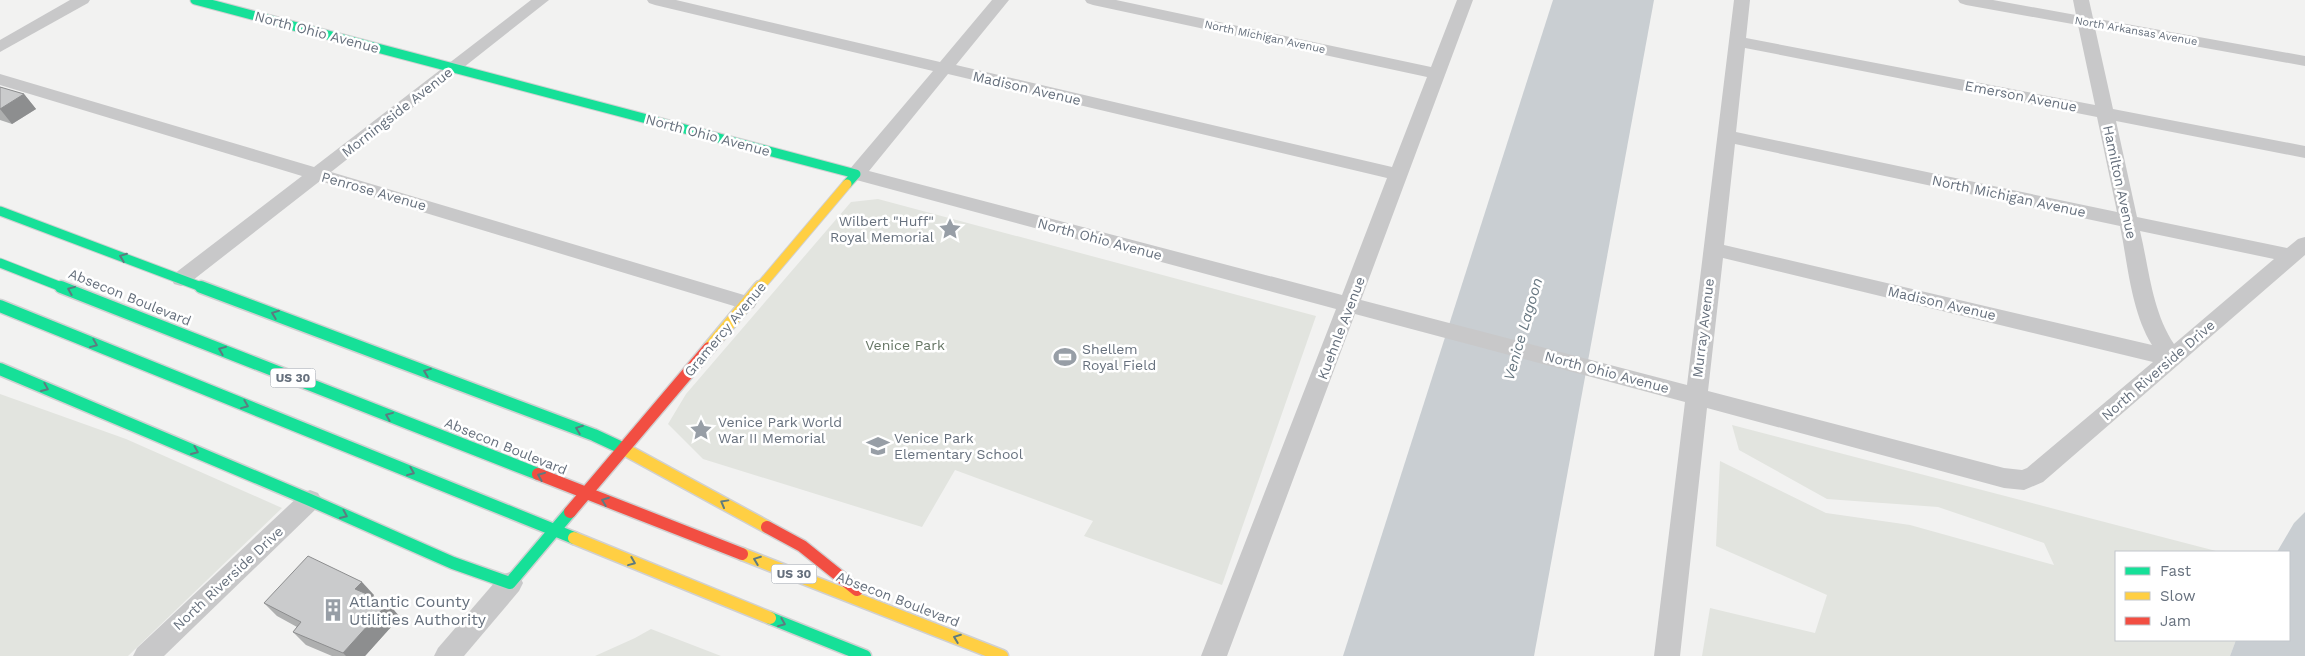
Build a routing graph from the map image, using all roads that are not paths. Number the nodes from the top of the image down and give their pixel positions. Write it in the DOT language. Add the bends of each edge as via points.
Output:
graph roads {
  1 [pos="82,0"];
  2 [pos="195,0"];
  3 [pos="541,0"];
  4 [pos="655,0"];
  5 [pos="1001,0"];
  6 [pos="1093,0"];
  7 [pos="1466,0"];
  8 [pos="1742,0"];
  9 [pos="1966,0"];
  10 [pos="2080,0"];
  11 [pos="2085,22"];
  12 [pos="1737,41"];
  13 [pos="0,47"];
  14 [pos="2305,61"];
  15 [pos="453,68"];
  16 [pos="943,68"];
  17 [pos="1438,74"];
  18 [pos="0,79"];
  19 [pos="2106,113"];
  20 [pos="1726,136"];
  21 [pos="2305,152"];
  22 [pos="317,174"];
  23 [pos="856,174"];
  24 [pos="1399,175"];
  25 [pos="0,210"];
  26 [pos="2128,222"];
  27 [pos="1712,249"];
  28 [pos="2298,250"];
  29 [pos="0,263"];
  30 [pos="181,279"];
  31 [pos="747,303"];
  32 [pos="1350,305"];
  33 [pos="0,306"];
  34 [pos="2172,358"];
  35 [pos="0,369"];
  36 [pos="1695,395"];
  37 [pos="624,449"];
  38 [pos="2004,478"];
  39 [pos="586,493"];
  40 [pos="310,500"];
  41 [pos="554,530"];
  42 [pos="510,583"];
  43 [pos="880,608"];
  44 [pos="146,656"];
  45 [pos="447,656"];
  46 [pos="865,656"];
  47 [pos="1002,656"];
  48 [pos="1214,656"];
  49 [pos="1667,656"];
  1 -- 13 [label="street"];
  2 -- 15 [label="main road, North Ohio Avenue"];
  3 -- 15 [label="street, Morningside Avenue"];
  4 -- 16 [label="street, Madison Avenue"];
  5 -- 16 [label="street, Gramercy Avenue"];
  6 -- 17 [label="street, North Michigan Avenue"];
  7 -- 17 [label="street, Kuehnle Avenue"];
  8 -- 12 [label="street, Murray Avenue"];
  9 -- 11 [label="street, North Arkansas Avenue"];
  10 -- 11 [label="street, Hamilton Avenue"];
  11 -- 14 [label="street, North Arkansas Avenue"];
  11 -- 19 [label="street, Hamilton Avenue"];
  12 -- 19 [label="street, Emerson Avenue"];
  12 -- 20 [label="street, Murray Avenue"];
  15 -- 22 [label="street, Morningside Avenue"];
  15 -- 23 [label="main road, North Ohio Avenue"];
  16 -- 23 [label="street, Gramercy Avenue"];
  16 -- 24 [label="street, Madison Avenue"];
  17 -- 24 [label="street, Kuehnle Avenue"];
  18 -- 22 [label="street, Penrose Avenue"];
  19 -- 21 [label="street, Emerson Avenue"];
  19 -- 26 [label="street, Hamilton Avenue"];
  20 -- 26 [label="street, North Michigan Avenue"];
  20 -- 27 [label="street, Murray Avenue"];
  22 -- 30 [label="street, Morningside Avenue"];
  22 -- 31 [label="street, Penrose Avenue"];
  23 -- 31 [label="main road, Gramercy Avenue"];
  23 -- 32 [label="street, North Ohio Avenue"];
  24 -- 32 [label="street, Kuehnle Avenue"];
  30 -- 25 [label="main road, one-way"];
  26 -- 28 [label="street, North Michigan Avenue"];
  26 -- 34 [label="street, Hamilton Avenue" via="2153,328"];
  27 -- 34 [label="street, Madison Avenue"];
  27 -- 36 [label="street, Murray Avenue"];
  28 -- 34 [label="street, North Riverside Drive"];
  39 -- 29 [label="main road, Absecon Boulevard / US 30, one-way"];
  37 -- 30 [label="main road, one-way" via="594,434"];
  31 -- 37 [label="main road, Gramercy Avenue"];
  32 -- 36 [label="street, North Ohio Avenue"];
  32 -- 48 [label="street, Kuehnle Avenue"];
  33 -- 41 [label="main road, one-way"];
  34 -- 38 [label="street, North Riverside Drive" via="2035,475 2024,480"];
  35 -- 40 [label="main road, one-way"];
  36 -- 38 [label="street, North Ohio Avenue"];
  36 -- 49 [label="street, Murray Avenue"];
  37 -- 39 [label="main road, Gramercy Avenue"];
  43 -- 37 [label="main road, one-way" via="802,546"];
  39 -- 41 [label="main road, Gramercy Avenue"];
  43 -- 39 [label="main road, Absecon Boulevard / US 30, one-way"];
  40 -- 42 [label="main road, one-way" via="453,563"];
  40 -- 44 [label="street, North Riverside Drive"];
  41 -- 42 [label="main road, Gramercy Avenue"];
  41 -- 46 [label="main road, one-way"];
  42 -- 45 [label="street, Gramercy Avenue"];
  47 -- 43 [label="main road, Absecon Boulevard / US 30, one-way"];
}
